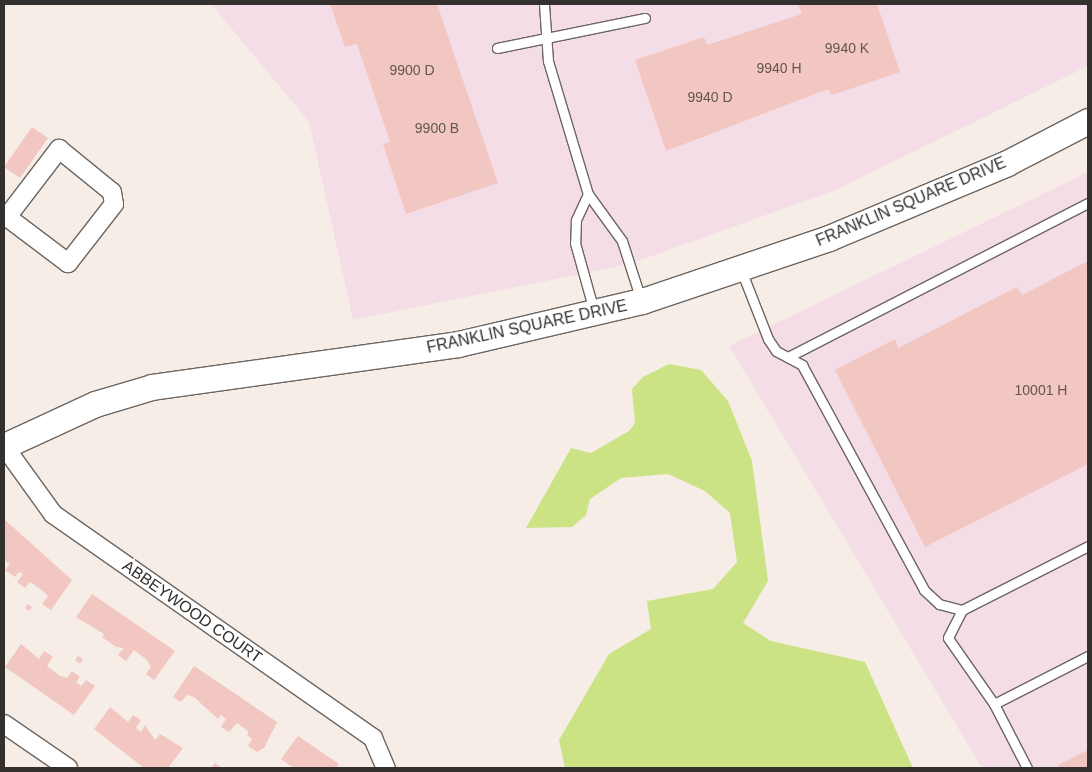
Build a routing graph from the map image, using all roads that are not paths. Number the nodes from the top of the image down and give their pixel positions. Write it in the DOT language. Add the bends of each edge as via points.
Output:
graph roads {
  1 [pos="544,4"];
  2 [pos="645,18"];
  3 [pos="543,35"];
  4 [pos="497,48"];
  5 [pos="1088,121"];
  6 [pos="588,194"];
  7 [pos="1088,203"];
  8 [pos="6,215"];
  9 [pos="740,270"];
  10 [pos="642,301"];
  11 [pos="595,315"];
  12 [pos="788,357"];
  13 [pos="4,446"];
  14 [pos="1088,546"];
  15 [pos="962,610"];
  16 [pos="1088,656"];
  17 [pos="994,704"];
  18 [pos="4,724"];
  19 [pos="48,763"];
  20 [pos="68,768"];
  21 [pos="386,768"];
  22 [pos="1027,768"];
  1 -- 3 [label="lane"];
  2 -- 3 [label="lane"];
  3 -- 4 [label="lane"];
  3 -- 6 [label="lane"];
  5 -- 9 [label="street, FRANKLIN SQUARE DRIVE" via="905,207"];
  6 -- 10 [label="lane" via="622,241"];
  6 -- 11 [label="lane" via="576,220 575,243"];
  7 -- 12 [label="lane"];
  8 -- 8 [label="street" via="68,263 114,204 112,192 59,149"];
  9 -- 10 [label="street, FRANKLIN SQUARE DRIVE"];
  9 -- 12 [label="lane" via="768,339 776,351"];
  10 -- 11 [label="street, FRANKLIN SQUARE DRIVE"];
  11 -- 13 [label="street, FRANKLIN SQUARE DRIVE" via="387,356 152,387 95,404"];
  12 -- 15 [label="lane" via="802,365 924,590 938,604"];
  13 -- 21 [label="street, ABBEYWOOD COURT" via="52,514 373,738"];
  14 -- 15 [label="lane"];
  15 -- 17 [label="lane" via="948,638"];
  16 -- 17 [label="lane"];
  17 -- 22 [label="lane"];
  18 -- 19 [label="street"];
  19 -- 20 [label="street"];
}
